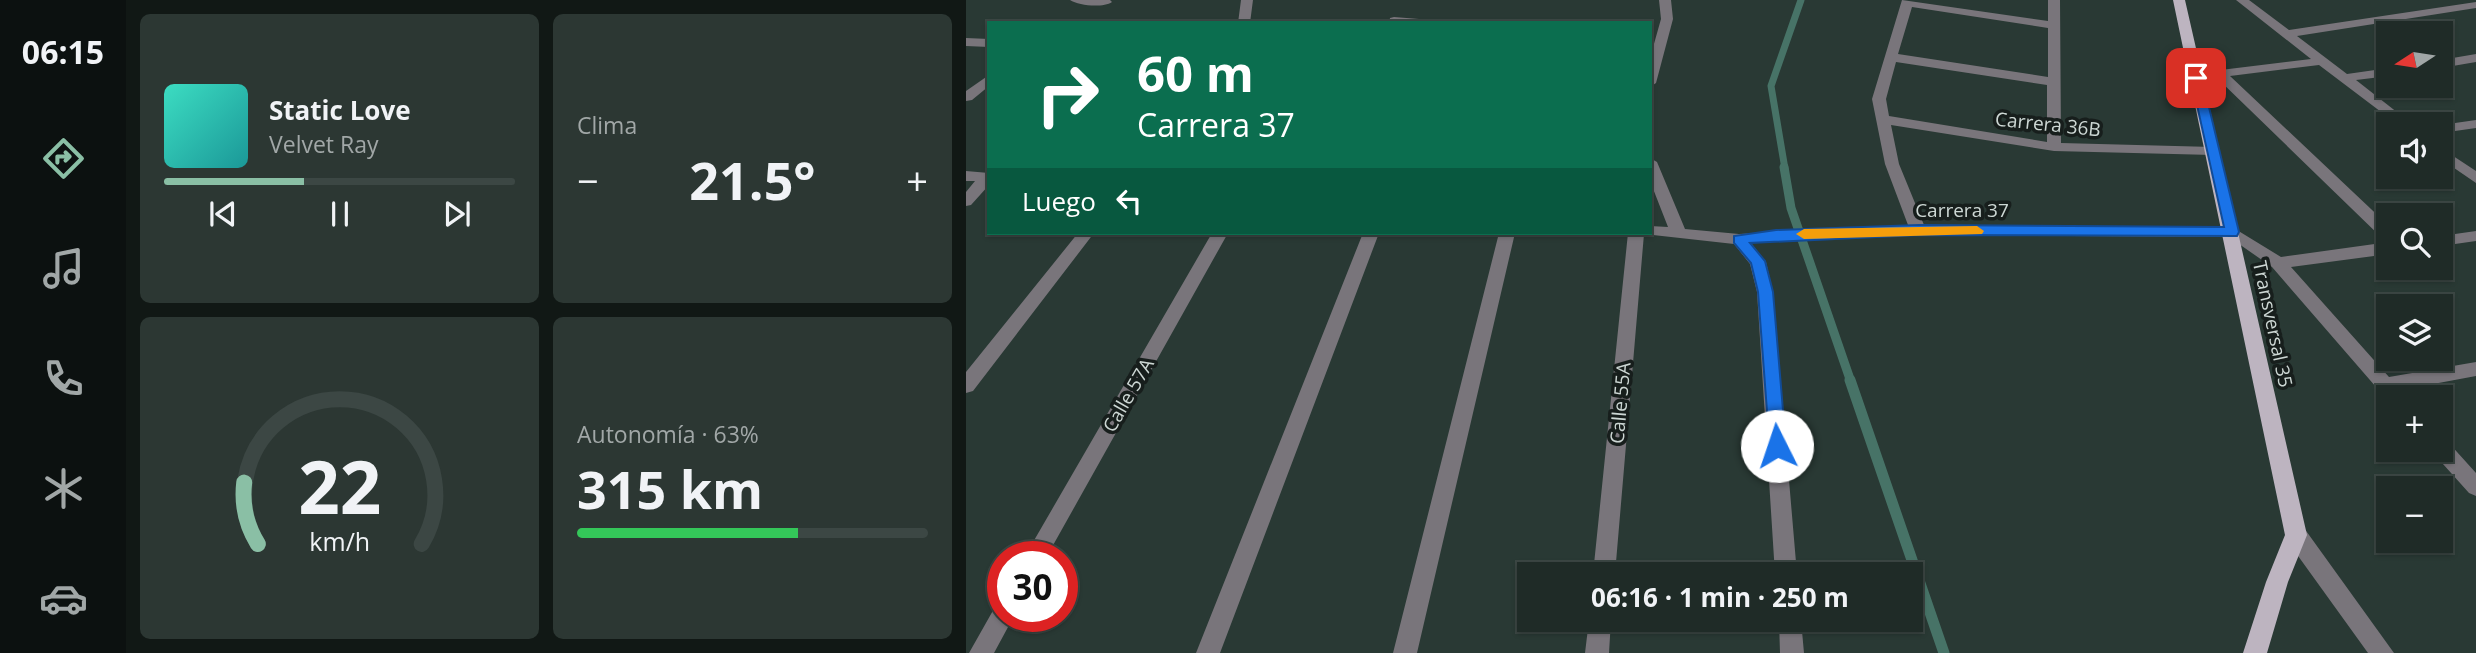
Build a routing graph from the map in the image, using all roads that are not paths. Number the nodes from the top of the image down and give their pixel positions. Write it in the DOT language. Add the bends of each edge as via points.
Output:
graph roads {
  1 [pos="1076,0"];
  2 [pos="1247,0"];
  3 [pos="1665,0"];
  4 [pos="2054,0"];
  5 [pos="2179,0"];
  6 [pos="2242,0"];
  7 [pos="1908,1"];
  8 [pos="1107,2"];
  9 [pos="2476,5"];
  10 [pos="1244,21"];
  11 [pos="2054,26"];
  12 [pos="2285,34"];
  13 [pos="1657,38"];
  14 [pos="966,42"];
  15 [pos="987,43"];
  16 [pos="1891,57"];
  17 [pos="2476,58"];
  18 [pos="2321,61"];
  19 [pos="2454,62"];
  20 [pos="1652,70"];
  21 [pos="2220,74"];
  22 [pos="2376,74"];
  23 [pos="2196,78"];
  24 [pos="2344,78"];
  25 [pos="987,82"];
  26 [pos="2053,82"];
  27 [pos="973,99"];
  28 [pos="2389,112"];
  29 [pos="1881,119"];
  30 [pos="2476,124"];
  31 [pos="2453,128"];
  32 [pos="2054,147"];
  33 [pos="2213,151"];
  34 [pos="2453,161"];
  35 [pos="1652,167"];
  36 [pos="966,176"];
  37 [pos="987,178"];
  38 [pos="2476,178"];
  39 [pos="987,179"];
  40 [pos="966,201"];
  41 [pos="2376,222"];
  42 [pos="1919,230"];
  43 [pos="1652,231"];
  44 [pos="2232,232"];
  45 [pos="1679,234"];
  46 [pos="1084,235"];
  47 [pos="1219,235"];
  48 [pos="1370,235"];
  49 [pos="1507,235"];
  50 [pos="1636,235"];
  51 [pos="2476,236"];
  52 [pos="1739,239"];
  53 [pos="2453,239"];
  54 [pos="2376,250"];
  55 [pos="2277,263"];
  56 [pos="2476,369"];
  57 [pos="2385,385"];
  58 [pos="2413,385"];
  59 [pos="966,386"];
  60 [pos="2453,461"];
  61 [pos="2476,487"];
  62 [pos="2296,535"];
  63 [pos="1045,541"];
  64 [pos="1605,562"];
  65 [pos="1785,562"];
  66 [pos="993,632"];
  67 [pos="1599,632"];
  68 [pos="1791,632"];
  69 [pos="981,653"];
  70 [pos="1208,653"];
  71 [pos="1405,653"];
  72 [pos="1597,653"];
  73 [pos="1792,653"];
  74 [pos="2255,653"];
  75 [pos="2382,653"];
  1 -- 8 [label="street"];
  2 -- 10 [label="street"];
  3 -- 13 [label="street" via="1667,19"];
  4 -- 11 [label="street"];
  5 -- 23 [label="main road, Transversal 35"];
  6 -- 12 [label="street"];
  7 -- 11 [label="street"];
  7 -- 16 [label="street"];
  9 -- 12 [label="street"];
  11 -- 26 [label="street"];
  12 -- 18 [label="street"];
  13 -- 20 [label="street"];
  14 -- 15 [label="street"];
  16 -- 26 [label="street"];
  16 -- 29 [label="street" via="1879,99"];
  17 -- 19 [label="street"];
  18 -- 21 [label="street"];
  18 -- 24 [label="street"];
  21 -- 23 [label="street"];
  21 -- 41 [label="street"];
  22 -- 24 [label="street"];
  23 -- 33 [label="main road, Transversal 35"];
  24 -- 28 [label="street"];
  25 -- 27 [label="street"];
  26 -- 32 [label="street"];
  29 -- 32 [label="street, Carrera 36B"];
  29 -- 42 [label="street" via="1892,164"];
  30 -- 31 [label="street"];
  32 -- 33 [label="street, Carrera 36B"];
  33 -- 44 [label="main road, Transversal 35"];
  34 -- 38 [label="street"];
  35 -- 45 [label="street"];
  36 -- 37 [label="street"];
  39 -- 40 [label="street"];
  42 -- 44 [label="street, Carrera 37"];
  42 -- 52 [label="street, Carrera 37"];
  43 -- 45 [label="street, Carrera 37"];
  44 -- 55 [label="street"];
  44 -- 62 [label="main road, Transversal 35"];
  45 -- 52 [label="street, Carrera 37"];
  46 -- 59 [label="street"];
  47 -- 63 [label="street, Calle 57A"];
  48 -- 70 [label="street"];
  49 -- 71 [label="street"];
  50 -- 64 [label="street, Calle 55A"];
  51 -- 53 [label="street"];
  52 -- 65 [label="street" via="1758,261 1765,292"];
  54 -- 55 [label="street"];
  55 -- 57 [label="street"];
  56 -- 58 [label="street"];
  60 -- 61 [label="street"];
  62 -- 74 [label="main road"];
  62 -- 75 [label="street"];
  66 -- 69 [label="street"];
  67 -- 72 [label="street"];
  68 -- 73 [label="street"];
}
